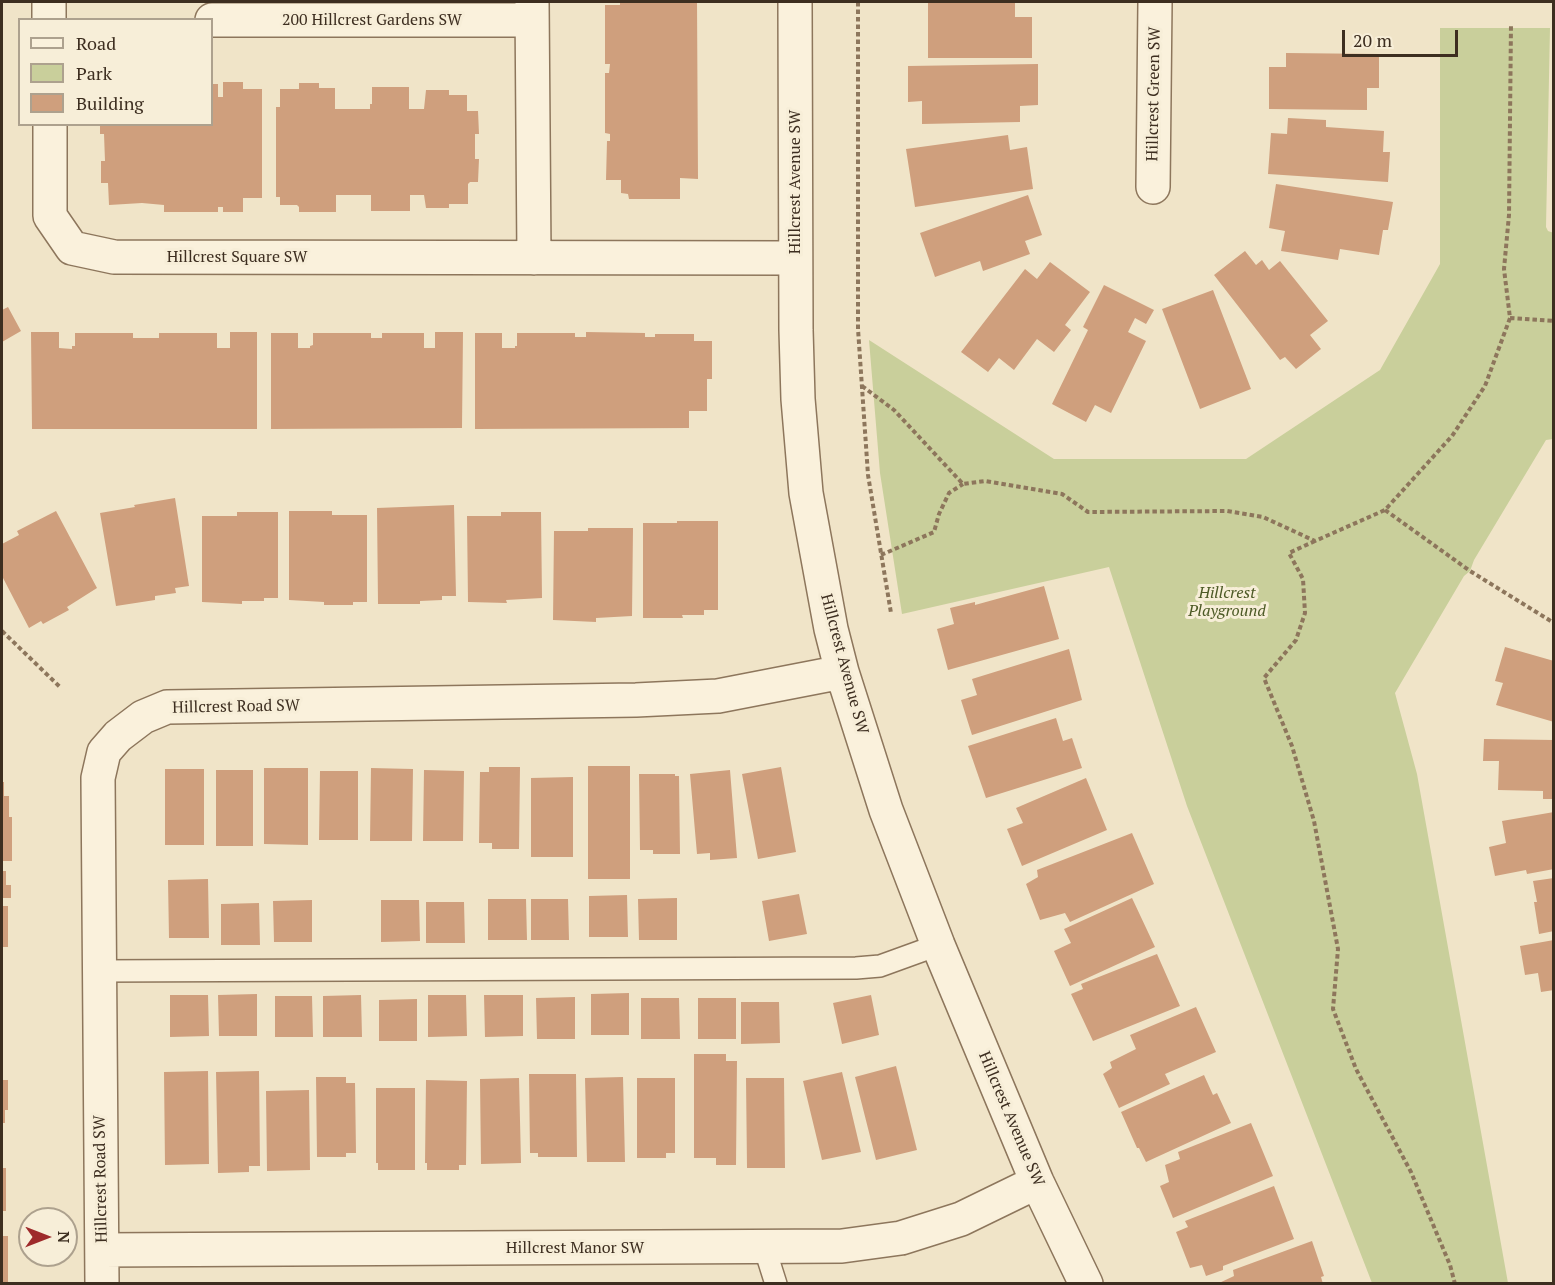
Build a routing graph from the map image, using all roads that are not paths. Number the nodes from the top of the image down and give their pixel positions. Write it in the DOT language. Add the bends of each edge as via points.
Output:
graph roads {
  1 [pos="49,2"];
  2 [pos="795,2"];
  3 [pos="1155,2"];
  4 [pos="532,11"];
  5 [pos="49,18"];
  6 [pos="213,20"];
  7 [pos="50,126"];
  8 [pos="1153,187"];
  9 [pos="534,258"];
  10 [pos="795,258"];
  11 [pos="842,672"];
  12 [pos="938,945"];
  13 [pos="98,971"];
  14 [pos="1037,1182"];
  15 [pos="764,1246"];
  16 [pos="102,1250"];
  17 [pos="102,1284"];
  18 [pos="776,1284"];
  19 [pos="1086,1284"];
  1 -- 5 [label="street"];
  2 -- 10 [label="street, Hillcrest Avenue SW"];
  3 -- 8 [label="street, Hillcrest Green SW"];
  4 -- 6 [label="street, 200 Hillcrest Gardens SW"];
  4 -- 9 [label="street"];
  7 -- 9 [label="street, Hillcrest Square SW" via="50,216 72,248 114,257"];
  9 -- 10 [label="street, Hillcrest Square SW"];
  10 -- 11 [label="street, Hillcrest Avenue SW" via="798,399 806,493"];
  11 -- 12 [label="street, Hillcrest Avenue SW" via="886,810"];
  11 -- 13 [label="street, Hillcrest Road SW" via="718,696 167,707 143,717 104,752 98,778"];
  12 -- 13 [label="lane" via="880,966 856,968"];
  12 -- 14 [label="street, Hillcrest Avenue SW"];
  13 -- 16 [label="street, Hillcrest Road SW"];
  14 -- 15 [label="street, Hillcrest Manor SW" via="961,1219 901,1238 842,1246"];
  14 -- 19 [label="street, Hillcrest Avenue SW"];
  15 -- 16 [label="street, Hillcrest Manor SW"];
  15 -- 18 [label="lane"];
  16 -- 17 [label="street, Hillcrest Road SW"];
}
